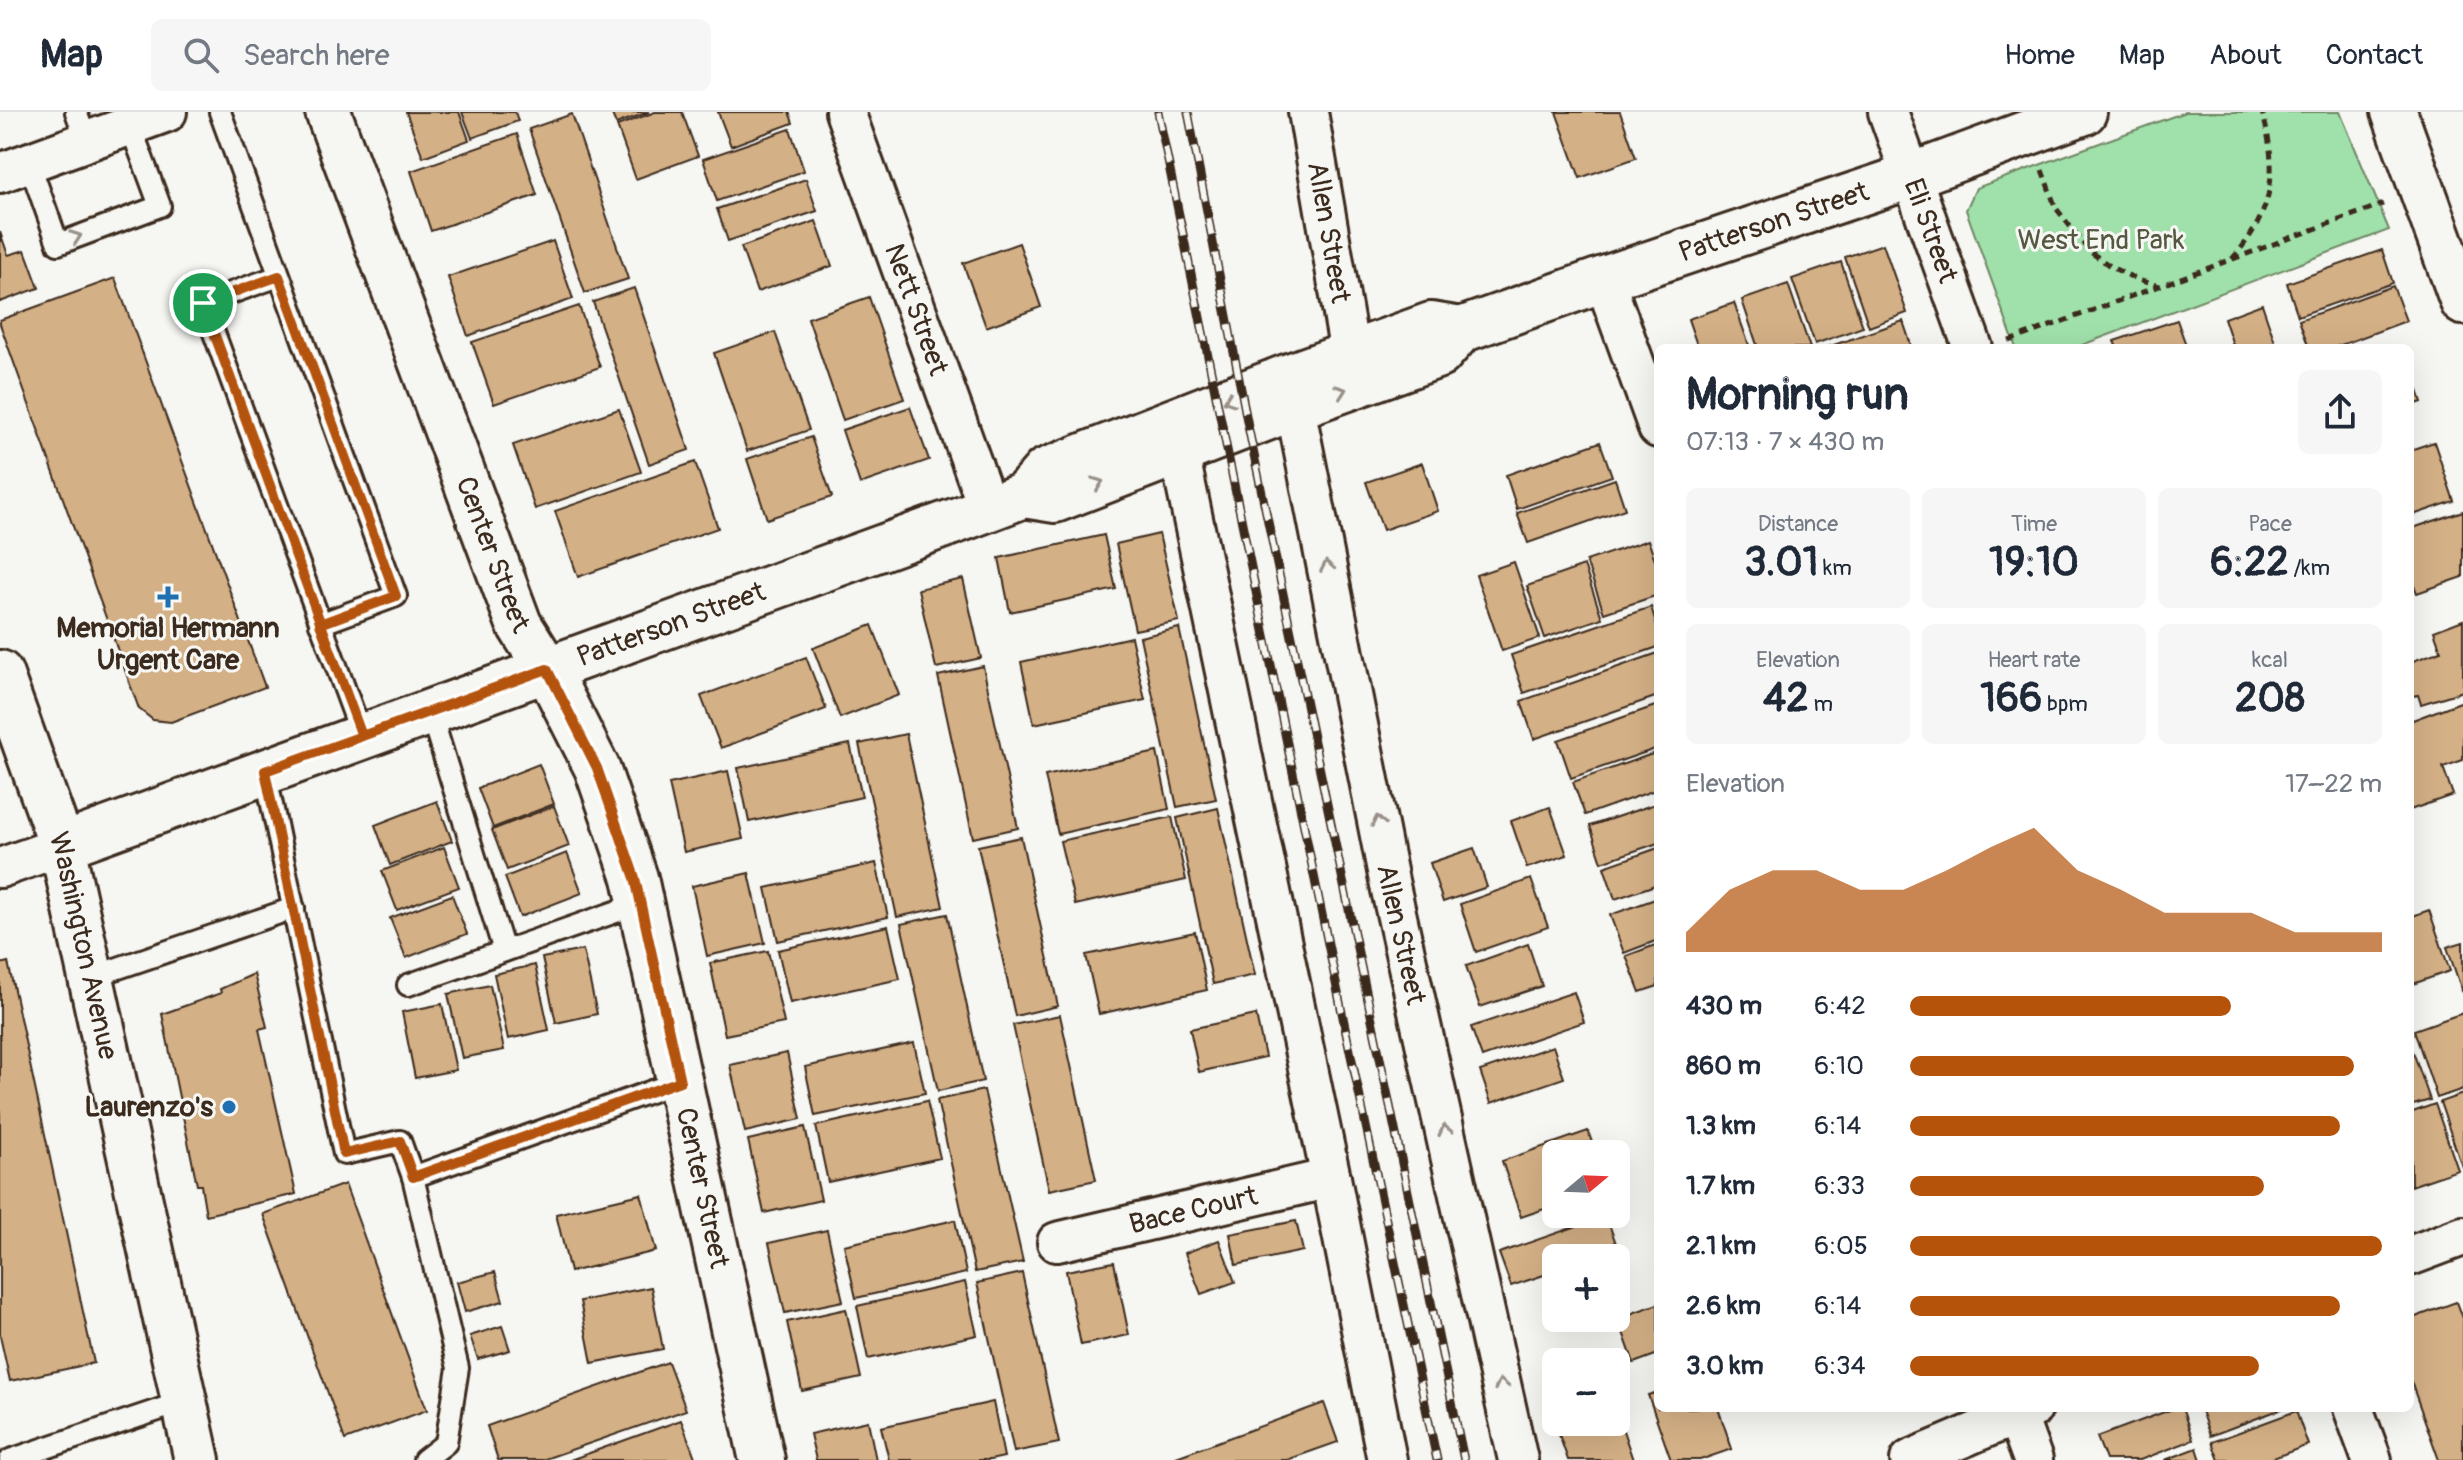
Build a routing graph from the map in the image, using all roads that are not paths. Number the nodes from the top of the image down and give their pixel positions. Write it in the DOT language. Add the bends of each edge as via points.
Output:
graph roads {
  1 [pos="167,112"];
  2 [pos="220,112"];
  3 [pos="328,112"];
  4 [pos="845,112"];
  5 [pos="1308,112"];
  6 [pos="1888,112"];
  7 [pos="2084,112"];
  8 [pos="2394,112"];
  9 [pos="130,125"];
  10 [pos="81,127"];
  11 [pos="15,167"];
  12 [pos="1911,176"];
  13 [pos="279,276"];
  14 [pos="1604,279"];
  15 [pos="2463,302"];
  16 [pos="1461,330"];
  17 [pos="1984,344"];
  18 [pos="1350,354"];
  19 [pos="1295,407"];
  20 [pos="1654,417"];
  21 [pos="1179,452"];
  22 [pos="1006,501"];
  23 [pos="320,624"];
  24 [pos="547,669"];
  25 [pos="0,673"];
  26 [pos="430,711"];
  27 [pos="362,736"];
  28 [pos="265,771"];
  29 [pos="62,846"];
  30 [pos="0,868"];
  31 [pos="641,903"];
  32 [pos="294,908"];
  33 [pos="504,951"];
  34 [pos="92,977"];
  35 [pos="408,985"];
  36 [pos="680,1081"];
  37 [pos="413,1177"];
  38 [pos="1331,1178"];
  39 [pos="2463,1236"];
  40 [pos="1057,1242"];
  41 [pos="2414,1254"];
  42 [pos="185,1401"];
  43 [pos="2017,1412"];
  44 [pos="2021,1412"];
  45 [pos="2354,1412"];
  46 [pos="51,1453"];
  47 [pos="10,1460"];
  48 [pos="197,1460"];
  49 [pos="424,1460"];
  50 [pos="762,1460"];
  51 [pos="1387,1460"];
  52 [pos="1518,1460"];
  53 [pos="1910,1460"];
  54 [pos="2033,1460"];
  55 [pos="2372,1460"];
  1 -- 9 [label="street"];
  2 -- 13 [label="lane"];
  3 -- 24 [label="street, Center Street" via="519,624"];
  4 -- 22 [label="street, Nett Street"];
  5 -- 18 [label="street, Allen Street"];
  6 -- 12 [label="street, Eli Street"];
  7 -- 12 [label="street, Patterson Street"];
  8 -- 15 [label="street"];
  9 -- 10 [label="street"];
  11 -- 9 [label="lane, one-way" via="58,244 160,206"];
  10 -- 11 [label="street"];
  12 -- 14 [label="street, Patterson Street"];
  12 -- 17 [label="street, Eli Street"];
  13 -- 23 [label="lane" via="396,596"];
  13 -- 23 [label="lane" via="203,303"];
  14 -- 16 [label="street, Patterson Street"];
  14 -- 20 [label="street"];
  16 -- 18 [label="street, Patterson Street" via="1431,325"];
  19 -- 16 [label="street, Patterson Street, one-way" via="1439,355"];
  18 -- 22 [label="street, Patterson Street, one-way" via="1045,471"];
  19 -- 21 [label="street, Patterson Street"];
  52 -- 19 [label="street, Allen Street, one-way" via="1393,896"];
  22 -- 21 [label="street, Patterson Street, one-way" via="1055,500"];
  21 -- 38 [label="street"];
  22 -- 24 [label="street, Patterson Street"];
  23 -- 27 [label="lane"];
  24 -- 26 [label="street, Patterson Street"];
  24 -- 31 [label="street, Center Street" via="597,768"];
  25 -- 29 [label="street, Washington Avenue"];
  26 -- 27 [label="street, Patterson Street"];
  26 -- 33 [label="lane"];
  27 -- 28 [label="street, Patterson Street"];
  28 -- 29 [label="street, Patterson Street"];
  28 -- 32 [label="lane"];
  29 -- 30 [label="street, Patterson Street"];
  29 -- 34 [label="street, Washington Avenue"];
  31 -- 33 [label="lane"];
  31 -- 36 [label="street, Center Street"];
  32 -- 34 [label="lane"];
  32 -- 37 [label="lane" via="344,1154 400,1141"];
  33 -- 35 [label="lane"];
  34 -- 42 [label="street, Washington Avenue"];
  36 -- 37 [label="lane"];
  36 -- 50 [label="street, Center Street"];
  37 -- 49 [label="lane" via="458,1368 446,1443"];
  38 -- 40 [label="street, Bace Court"];
  38 -- 51 [label="street"];
  39 -- 41 [label="street"];
  42 -- 46 [label="lane"];
  42 -- 48 [label="street, Washington Avenue"];
  43 -- 53 [label="street"];
  44 -- 54 [label="street"];
  45 -- 55 [label="street"];
  46 -- 47 [label="lane"];
}
